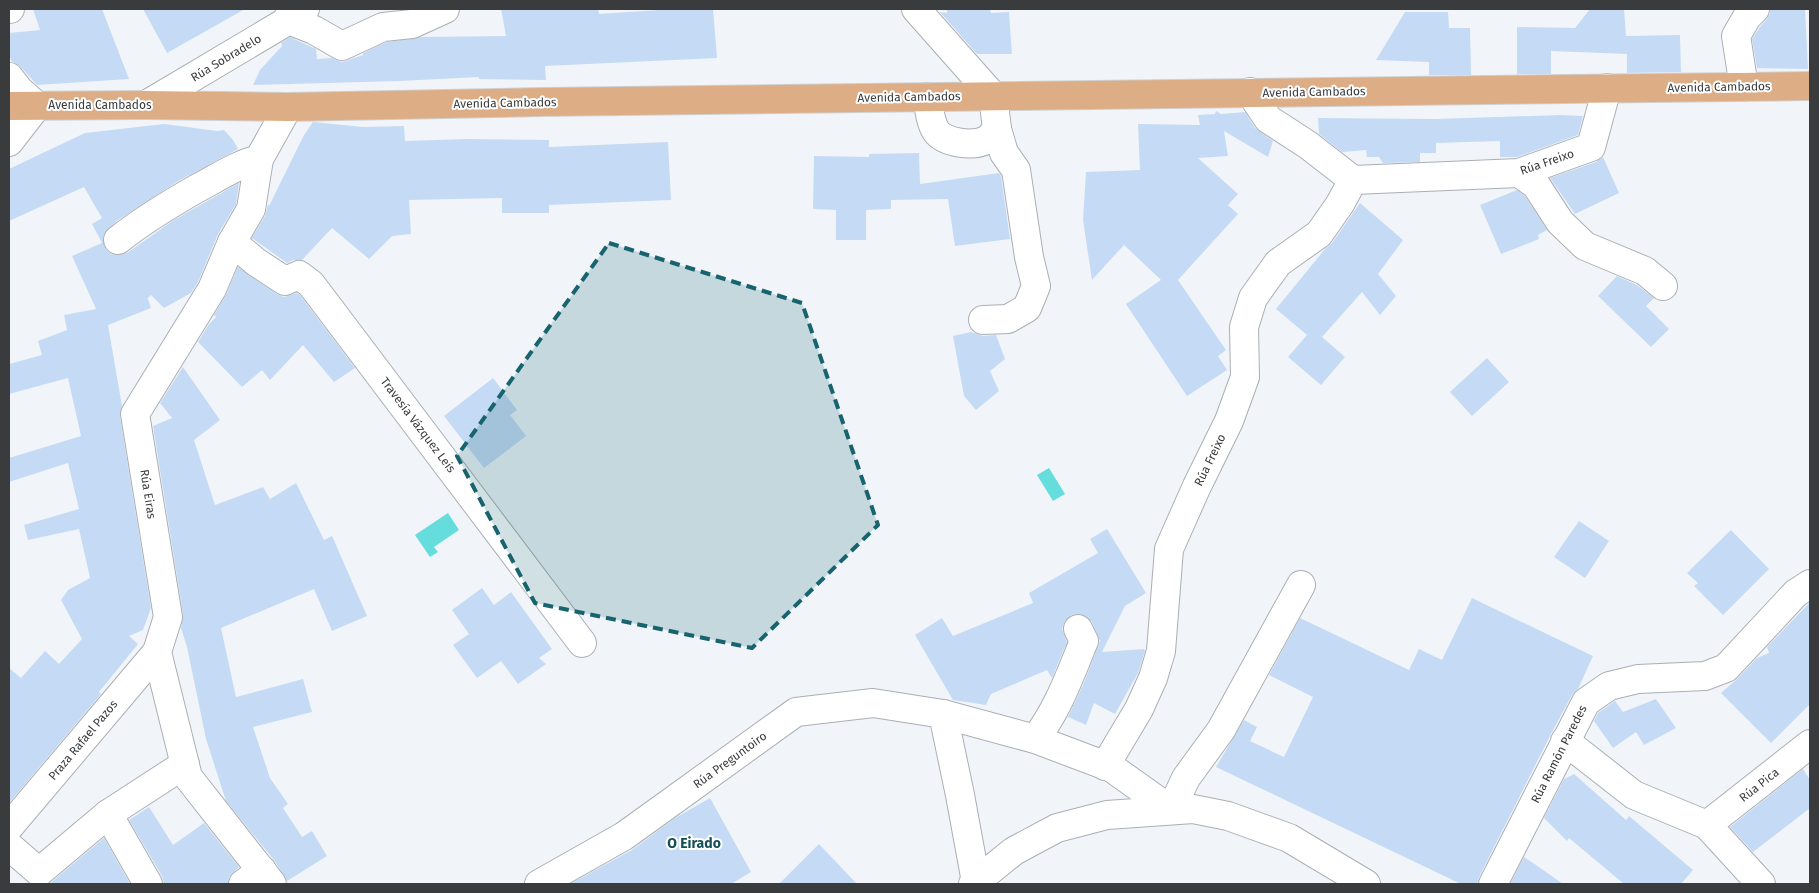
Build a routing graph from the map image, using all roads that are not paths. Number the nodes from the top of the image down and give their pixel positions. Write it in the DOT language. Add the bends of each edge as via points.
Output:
graph roads {
  1 [pos="445,9"];
  2 [pos="916,9"];
  3 [pos="1755,9"];
  4 [pos="295,13"];
  5 [pos="9,76"];
  6 [pos="1810,86"];
  7 [pos="1744,87"];
  8 [pos="1606,88"];
  9 [pos="1250,92"];
  10 [pos="993,96"];
  11 [pos="927,97"];
  12 [pos="146,105"];
  13 [pos="9,106"];
  14 [pos="37,106"];
  15 [pos="288,107"];
  16 [pos="997,129"];
  17 [pos="9,142"];
  18 [pos="259,159"];
  19 [pos="1518,173"];
  20 [pos="1353,180"];
  21 [pos="118,240"];
  22 [pos="232,242"];
  23 [pos="1663,286"];
  24 [pos="983,320"];
  25 [pos="1810,584"];
  26 [pos="1300,585"];
  27 [pos="1078,629"];
  28 [pos="582,643"];
  29 [pos="157,652"];
  30 [pos="942,714"];
  31 [pos="1035,739"];
  32 [pos="1565,741"];
  33 [pos="1810,744"];
  34 [pos="185,764"];
  35 [pos="1105,766"];
  36 [pos="1171,810"];
  37 [pos="108,814"];
  38 [pos="1708,825"];
  39 [pos="9,827"];
  40 [pos="9,846"];
  41 [pos="41,878"];
  42 [pos="259,880"];
  43 [pos="974,883"];
  44 [pos="148,884"];
  45 [pos="539,884"];
  46 [pos="1366,884"];
  47 [pos="1493,884"];
  48 [pos="1760,884"];
  1 -- 4 [label="street" via="412,24 383,27 342,46 314,30"];
  2 -- 10 [label="street"];
  3 -- 7 [label="street" via="1736,36"];
  4 -- 12 [label="street, Rúa Sobradelo"];
  5 -- 14 [label="street"];
  6 -- 7 [label="main road, Avenida Cambados"];
  7 -- 8 [label="main road, Avenida Cambados"];
  8 -- 9 [label="main road, Avenida Cambados"];
  8 -- 19 [label="street, Rúa Freixo" via="1591,147"];
  9 -- 10 [label="main road, Avenida Cambados"];
  9 -- 20 [label="street" via="1268,119"];
  10 -- 11 [label="main road, Avenida Cambados"];
  10 -- 16 [label="street"];
  11 -- 15 [label="main road, Avenida Cambados"];
  11 -- 16 [label="street" via="932,123 936,132 946,140 970,144 986,141"];
  12 -- 14 [label="main road, Avenida Cambados"];
  12 -- 15 [label="main road, Avenida Cambados"];
  13 -- 14 [label="main road, Avenida Cambados"];
  14 -- 17 [label="street"];
  15 -- 18 [label="street, Rúa Eiras"];
  16 -- 24 [label="street" via="1004,153 1016,170 1036,286 1028,308 1008,319"];
  18 -- 21 [label="street" via="242,164 158,211"];
  18 -- 22 [label="street, Rúa Eiras" via="251,208"];
  19 -- 20 [label="street, Rúa Freixo"];
  19 -- 23 [label="street" via="1536,185 1560,222 1585,246 1645,271"];
  20 -- 35 [label="street, Rúa Freixo" via="1319,234 1278,262 1253,298 1244,327 1245,377 1229,421 1170,549 1159,660 1139,709"];
  22 -- 28 [label="street, Travesía Vázquez Leis" via="285,281 299,275 311,284"];
  22 -- 29 [label="street, Rúa Eiras" via="212,289 135,414 168,617"];
  25 -- 32 [label="street, Rúa Ramón Paredes" via="1796,593 1726,668 1705,676 1638,679 1609,686 1586,702"];
  26 -- 36 [label="street" via="1221,730 1186,778"];
  27 -- 31 [label="street" via="1084,641 1059,701"];
  29 -- 34 [label="street"];
  29 -- 39 [label="street, Praza Rafael Pazos"];
  30 -- 31 [label="street, Rúa Preguntoiro"];
  30 -- 43 [label="street" via="960,795"];
  30 -- 45 [label="street, Rúa Preguntoiro" via="873,703 796,712 624,836"];
  31 -- 35 [label="street, Rúa Preguntoiro"];
  32 -- 38 [label="street" via="1634,795"];
  32 -- 47 [label="street, Rúa Ramón Paredes"];
  33 -- 38 [label="street, Rúa Pica"];
  34 -- 37 [label="street"];
  34 -- 42 [label="street" via="188,777"];
  35 -- 36 [label="street, Rúa Preguntoiro"];
  36 -- 43 [label="street" via="1107,815 1057,828 1014,851"];
  36 -- 46 [label="street" via="1193,809 1228,816 1289,838"];
  37 -- 41 [label="street"];
  37 -- 44 [label="street"];
  38 -- 48 [label="street"];
  40 -- 41 [label="street"];
}
